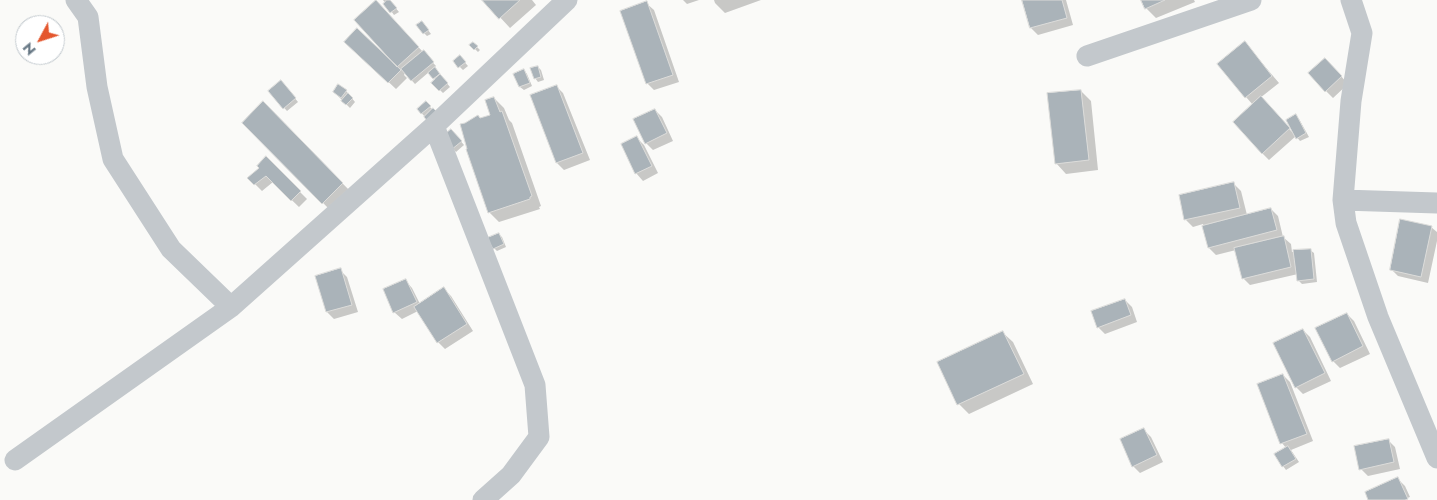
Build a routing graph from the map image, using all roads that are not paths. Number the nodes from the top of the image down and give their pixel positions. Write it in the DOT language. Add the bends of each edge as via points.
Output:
graph roads {
  1 [pos="76,0"];
  2 [pos="567,0"];
  3 [pos="1251,0"];
  4 [pos="1350,0"];
  5 [pos="1087,56"];
  6 [pos="434,126"];
  7 [pos="1343,200"];
  8 [pos="1437,203"];
  9 [pos="231,307"];
  10 [pos="1437,458"];
  11 [pos="15,460"];
  12 [pos="483,500"];
  1 -- 9 [label="street" via="88,17 96,87 113,159 171,249"];
  2 -- 6 [label="street"];
  3 -- 5 [label="street"];
  4 -- 7 [label="street" via="1362,33 1351,101"];
  6 -- 9 [label="street"];
  6 -- 12 [label="street" via="535,386 539,437 511,475"];
  7 -- 8 [label="street"];
  7 -- 10 [label="street" via="1346,224 1378,317"];
  9 -- 11 [label="street"];
}
